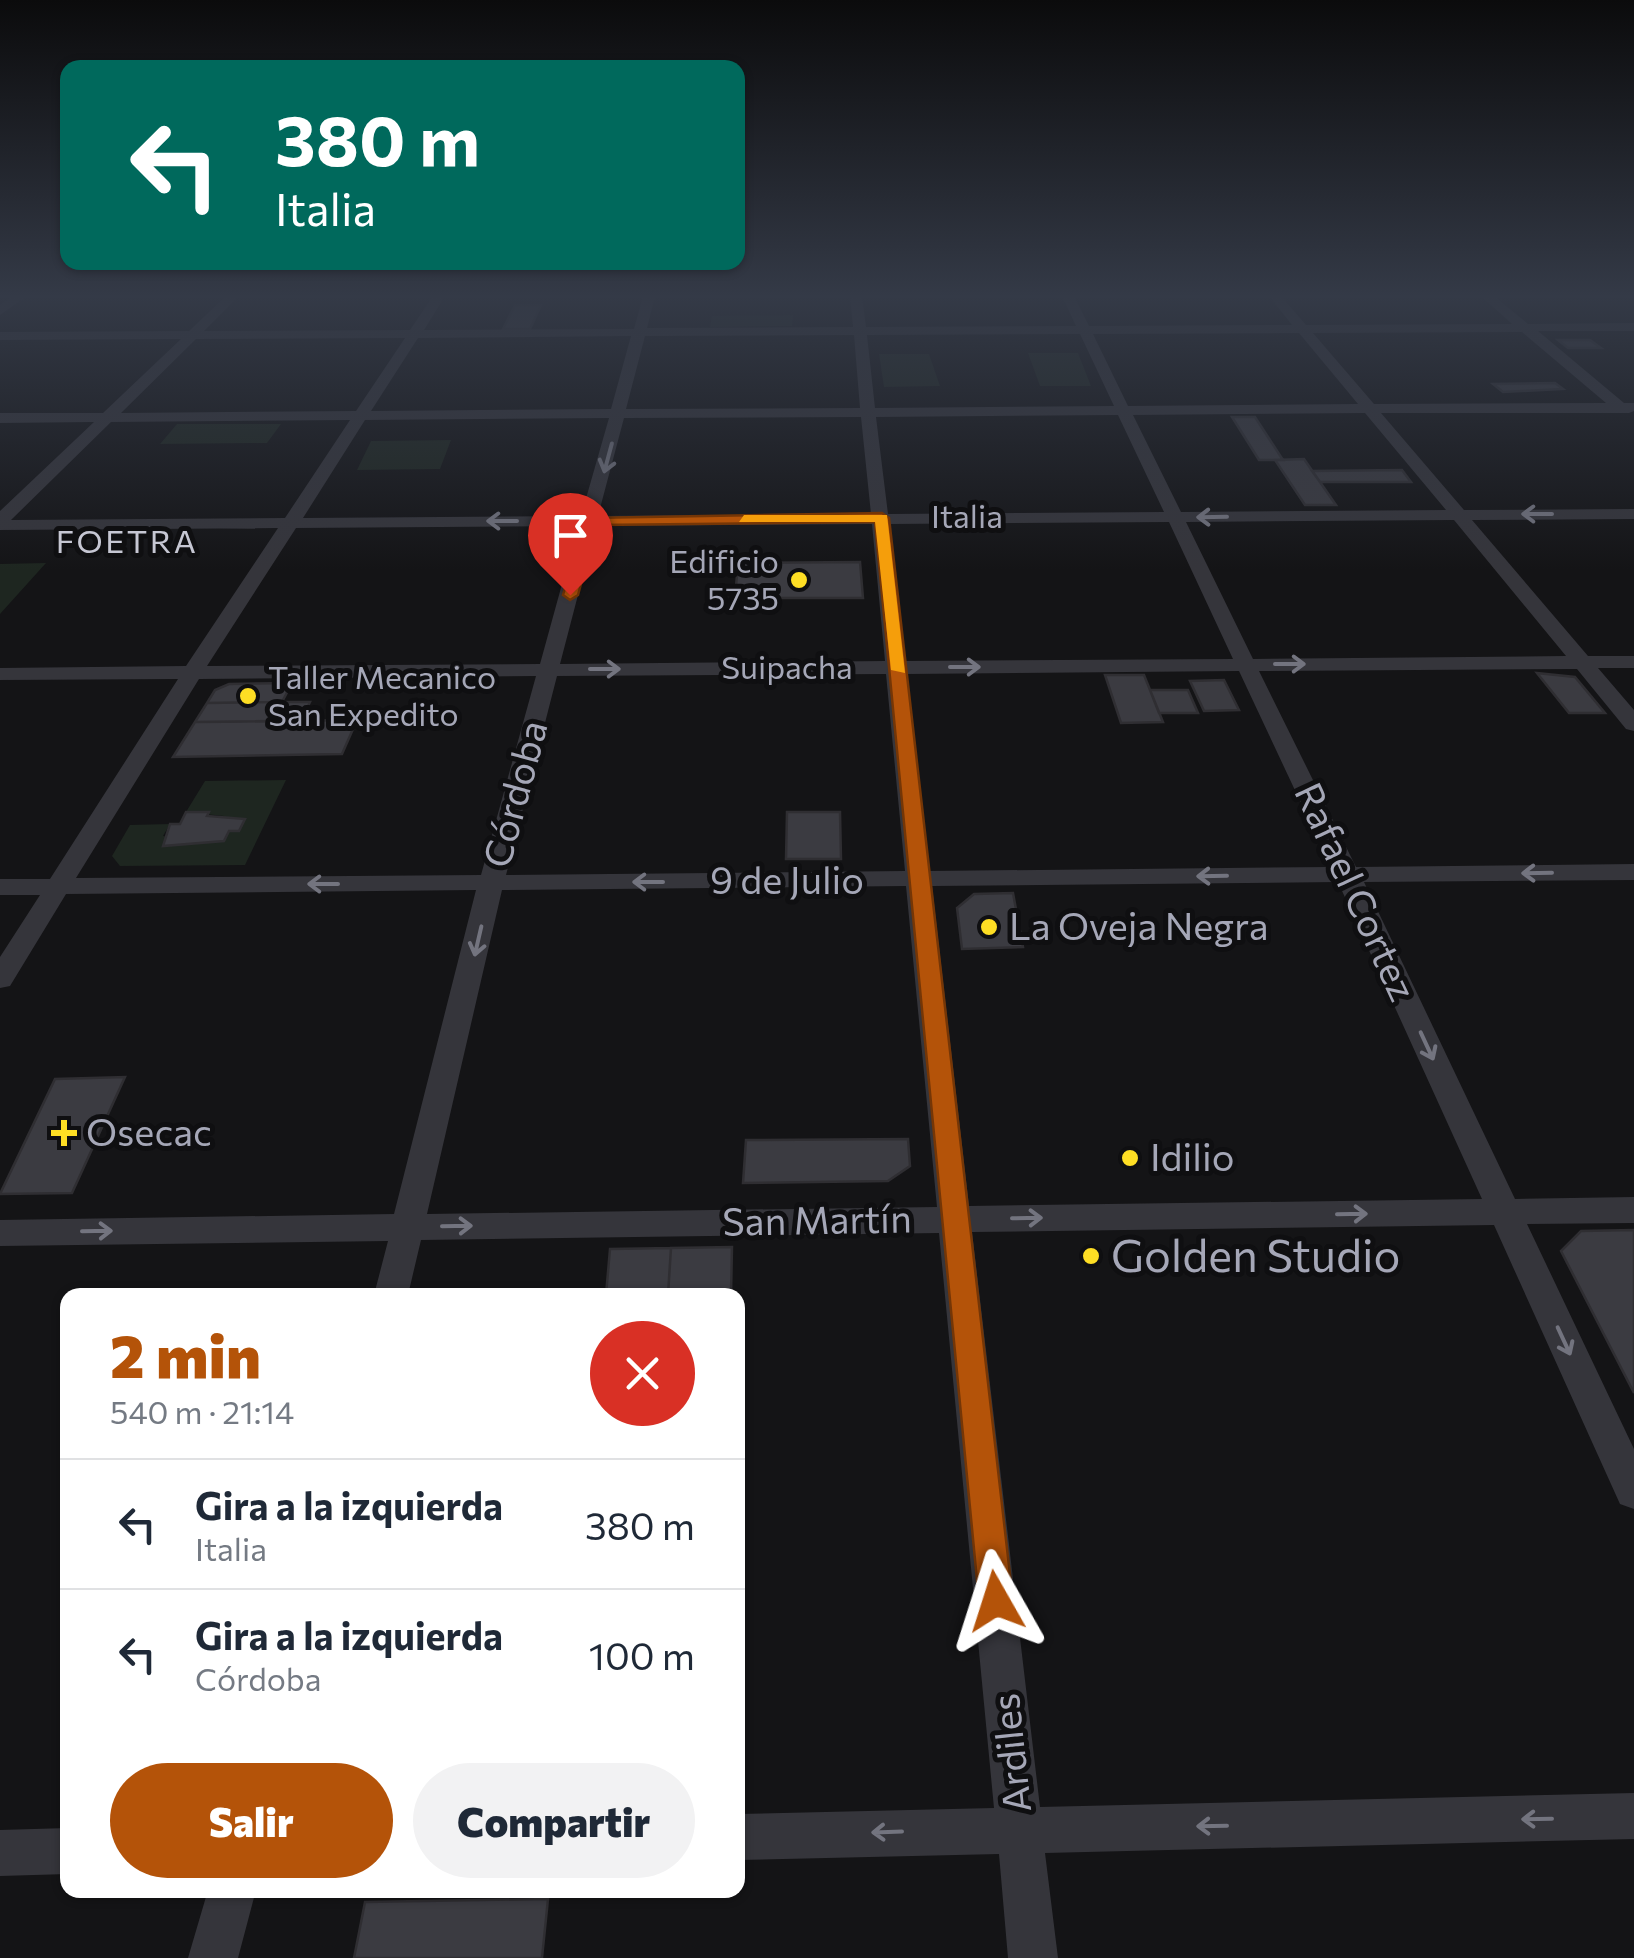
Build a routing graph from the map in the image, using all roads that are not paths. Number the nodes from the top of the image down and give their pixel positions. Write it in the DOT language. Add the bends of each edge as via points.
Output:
graph roads {
  1 [pos="138,387"];
  2 [pos="378,387"];
  3 [pos="626,387"];
  4 [pos="865,387"];
  5 [pos="1112,387"];
  6 [pos="1352,387"];
  7 [pos="1601,387"];
  8 [pos="1369,408"];
  9 [pos="1123,409"];
  10 [pos="867,410"];
  11 [pos="1630,410"];
  12 [pos="620,413"];
  13 [pos="360,414"];
  14 [pos="109,416"];
  15 [pos="0,418"];
  16 [pos="1458,514"];
  17 [pos="1634,514"];
  18 [pos="1176,517"];
  19 [pos="882,518"];
  20 [pos="591,521"];
  21 [pos="0,523"];
  22 [pos="290,523"];
  23 [pos="1582,662"];
  24 [pos="1634,662"];
  25 [pos="1247,665"];
  26 [pos="899,667"];
  27 [pos="550,669"];
  28 [pos="192,672"];
  29 [pos="0,674"];
  30 [pos="1634,724"];
  31 [pos="1634,872"];
  32 [pos="1348,876"];
  33 [pos="920,880"];
  34 [pos="492,883"];
  35 [pos="0,886"];
  36 [pos="59,886"];
  37 [pos="0,979"];
  38 [pos="1634,1210"];
  39 [pos="1504,1212"];
  40 [pos="957,1219"];
  41 [pos="410,1227"];
  42 [pos="0,1232"];
  43 [pos="393,1288"];
  44 [pos="1634,1491"];
  45 [pos="1634,1816"];
  46 [pos="1020,1830"];
  47 [pos="745,1836"];
  48 [pos="60,1851"];
  49 [pos="0,1853"];
  50 [pos="230,1898"];
  51 [pos="213,1958"];
  52 [pos="1033,1958"];
  1 -- 14 [label="street"];
  2 -- 13 [label="street"];
  3 -- 12 [label="street, Córdoba"];
  4 -- 10 [label="street, Ardiles"];
  5 -- 9 [label="street, Rafael Cortez"];
  6 -- 8 [label="street"];
  7 -- 11 [label="street"];
  8 -- 9 [label="street"];
  8 -- 11 [label="street"];
  8 -- 16 [label="street"];
  9 -- 10 [label="street"];
  9 -- 18 [label="street, Rafael Cortez"];
  10 -- 12 [label="street"];
  10 -- 19 [label="street, Ardiles"];
  12 -- 13 [label="street"];
  12 -- 20 [label="street, Córdoba, one-way"];
  13 -- 14 [label="street"];
  13 -- 22 [label="street"];
  14 -- 15 [label="street"];
  14 -- 21 [label="street"];
  17 -- 16 [label="street, Italia, one-way"];
  16 -- 18 [label="street, Italia, one-way"];
  16 -- 23 [label="street"];
  18 -- 19 [label="street, Italia"];
  18 -- 25 [label="street, Rafael Cortez"];
  19 -- 20 [label="street, Italia"];
  19 -- 26 [label="street, Ardiles"];
  20 -- 22 [label="street, Italia, one-way"];
  20 -- 27 [label="street, Córdoba"];
  21 -- 22 [label="street, Italia"];
  22 -- 28 [label="street"];
  23 -- 24 [label="street, Suipacha"];
  25 -- 23 [label="street, Suipacha, one-way"];
  23 -- 30 [label="street"];
  26 -- 25 [label="street, Suipacha, one-way"];
  25 -- 32 [label="street, Rafael Cortez"];
  27 -- 26 [label="street, Suipacha, one-way"];
  26 -- 33 [label="street, Ardiles"];
  27 -- 28 [label="street, Suipacha"];
  27 -- 34 [label="street, Córdoba"];
  28 -- 29 [label="street, Suipacha"];
  28 -- 36 [label="street"];
  31 -- 32 [label="street, 9 de Julio, one-way"];
  32 -- 33 [label="street, 9 de Julio, one-way"];
  32 -- 39 [label="street, Rafael Cortez, one-way"];
  33 -- 34 [label="street, 9 de Julio, one-way"];
  33 -- 40 [label="street, Ardiles"];
  34 -- 36 [label="street, 9 de Julio, one-way"];
  34 -- 41 [label="street, Córdoba, one-way"];
  35 -- 36 [label="street, 9 de Julio"];
  36 -- 37 [label="street"];
  38 -- 39 [label="street, San Martín"];
  40 -- 39 [label="street, San Martín, one-way"];
  39 -- 44 [label="street, Rafael Cortez, one-way"];
  41 -- 40 [label="street, San Martín, one-way"];
  40 -- 46 [label="street, Ardiles"];
  42 -- 41 [label="street, San Martín, one-way"];
  41 -- 43 [label="street, Córdoba"];
  45 -- 46 [label="street, one-way"];
  46 -- 47 [label="street, one-way"];
  46 -- 52 [label="street, Ardiles"];
  48 -- 49 [label="street"];
  50 -- 51 [label="street"];
}
